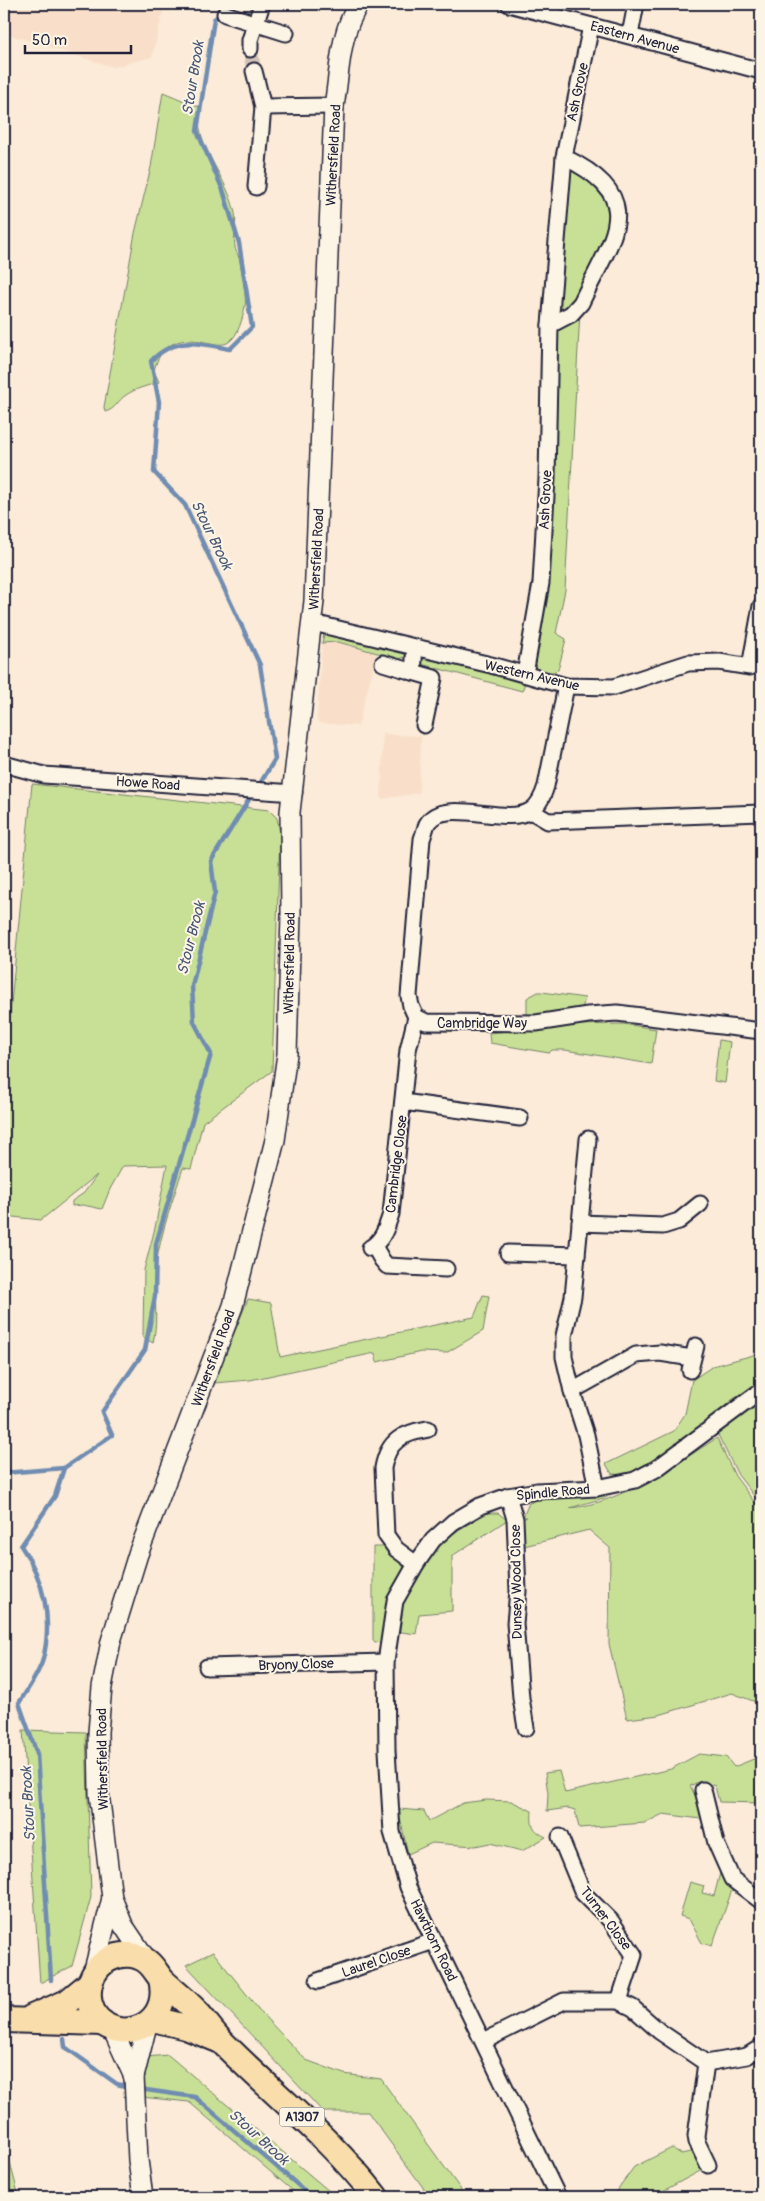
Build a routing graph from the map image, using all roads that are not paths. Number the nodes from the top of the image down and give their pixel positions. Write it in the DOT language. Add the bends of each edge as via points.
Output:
graph roads {
  1 [pos="262,4"];
  2 [pos="359,4"];
  3 [pos="509,4"];
  4 [pos="636,4"];
  5 [pos="226,14"];
  6 [pos="255,22"];
  7 [pos="591,26"];
  8 [pos="286,33"];
  9 [pos="630,35"];
  10 [pos="250,49"];
  11 [pos="254,71"];
  12 [pos="761,71"];
  13 [pos="334,106"];
  14 [pos="263,107"];
  15 [pos="564,157"];
  16 [pos="256,187"];
  17 [pos="550,325"];
  18 [pos="761,606"];
  19 [pos="313,623"];
  20 [pos="415,647"];
  21 [pos="383,664"];
  22 [pos="412,672"];
  23 [pos="525,674"];
  24 [pos="566,686"];
  25 [pos="424,726"];
  26 [pos="4,764"];
  27 [pos="294,793"];
  28 [pos="531,811"];
  29 [pos="761,813"];
  30 [pos="416,1017"];
  31 [pos="761,1031"];
  32 [pos="403,1102"];
  33 [pos="520,1118"];
  34 [pos="588,1139"];
  35 [pos="700,1202"];
  36 [pos="580,1223"];
  37 [pos="508,1252"];
  38 [pos="578,1255"];
  39 [pos="446,1269"];
  40 [pos="693,1358"];
  41 [pos="572,1391"];
  42 [pos="761,1391"];
  43 [pos="428,1429"];
  44 [pos="597,1488"];
  45 [pos="508,1496"];
  46 [pos="416,1564"];
  47 [pos="386,1662"];
  48 [pos="207,1667"];
  49 [pos="526,1728"];
  50 [pos="703,1790"];
  51 [pos="560,1837"];
  52 [pos="112,1898"];
  53 [pos="761,1900"];
  54 [pos="434,1941"];
  55 [pos="155,1970"];
  56 [pos="91,1980"];
  57 [pos="318,1981"];
  58 [pos="619,2001"];
  59 [pos="14,2020"];
  60 [pos="150,2022"];
  61 [pos="108,2025"];
  62 [pos="484,2041"];
  63 [pos="222,2042"];
  64 [pos="761,2048"];
  65 [pos="706,2063"];
  66 [pos="134,2086"];
  67 [pos="708,2165"];
  68 [pos="143,2197"];
  69 [pos="376,2197"];
  70 [pos="558,2197"];
  1 -- 6 [label="street"];
  2 -- 13 [label="street, Withersfield Road" via="343,40"];
  3 -- 7 [label="street, Eastern Avenue"];
  4 -- 9 [label="street"];
  5 -- 6 [label="street"];
  6 -- 8 [label="street"];
  6 -- 10 [label="street"];
  7 -- 9 [label="street, Eastern Avenue"];
  7 -- 15 [label="street, Ash Grove"];
  9 -- 12 [label="street, Eastern Avenue"];
  11 -- 14 [label="street"];
  13 -- 14 [label="street"];
  13 -- 19 [label="street, Withersfield Road"];
  14 -- 16 [label="street"];
  15 -- 17 [label="street, Ash Grove"];
  15 -- 17 [label="street" via="602,179 613,194 618,223 581,303 571,314"];
  17 -- 23 [label="street, Ash Grove" via="541,583"];
  18 -- 24 [label="street, Western Avenue" via="750,667 719,662 688,663 614,687"];
  19 -- 20 [label="street, Western Avenue"];
  19 -- 27 [label="street, Withersfield Road"];
  20 -- 22 [label="street"];
  20 -- 23 [label="street, Western Avenue"];
  21 -- 22 [label="street"];
  22 -- 25 [label="street" via="434,678"];
  23 -- 24 [label="street, Western Avenue"];
  24 -- 28 [label="street" via="546,786 541,800"];
  26 -- 27 [label="street, Howe Road" via="44,775"];
  27 -- 52 [label="street, Withersfield Road" via="290,812 287,1054 275,1140 233,1306 138,1554 111,1641 102,1687 98,1732 99,1793"];
  28 -- 29 [label="street" via="548,821"];
  28 -- 30 [label="street" via="519,816 451,811 437,815 427,823 422,839 409,996"];
  30 -- 31 [label="street, Cambridge Way" via="444,1024 536,1023 588,1014 616,1014"];
  30 -- 32 [label="street, Cambridge Close" via="408,1050"];
  32 -- 33 [label="street, Cambridge Close"];
  32 -- 39 [label="street, Cambridge Close" via="391,1214 384,1235 372,1247 387,1266"];
  34 -- 36 [label="street"];
  35 -- 36 [label="street" via="679,1221 663,1226"];
  36 -- 38 [label="street"];
  37 -- 38 [label="street"];
  38 -- 41 [label="street" via="564,1336 564,1357"];
  40 -- 41 [label="street" via="660,1353 636,1355"];
  41 -- 44 [label="street" via="586,1435"];
  42 -- 44 [label="street, Spindle Road" via="656,1469 635,1480"];
  43 -- 46 [label="street" via="409,1432 398,1438 385,1457 383,1468 386,1536 396,1549"];
  44 -- 45 [label="street, Spindle Road"];
  45 -- 46 [label="street, Spindle Road" via="480,1506 453,1522 433,1540"];
  45 -- 49 [label="street, Dunsey Wood Close" via="515,1519 518,1590 515,1623"];
  46 -- 47 [label="street, Spindle Road" via="396,1601"];
  47 -- 48 [label="street, Bryony Close"];
  47 -- 54 [label="street, Hawthorn Road" via="392,1832 408,1888"];
  50 -- 53 [label="street" via="716,1842 732,1879"];
  51 -- 58 [label="street, Turner Close" via="583,1893 611,1921 634,1955"];
  52 -- 55 [label="street, Withersfield Road" via="124,1925"];
  52 -- 56 [label="street, Withersfield Road"];
  54 -- 57 [label="street, Laurel Close"];
  54 -- 62 [label="street, Hawthorn Road"];
  55 -- 56 [label="main road, A1307" via="128,1955 118,1956 108,1960"];
  55 -- 60 [label="main road" via="163,2000"];
  55 -- 63 [label="main road, A1307"];
  56 -- 59 [label="main road" via="67,2002"];
  56 -- 61 [label="main road" via="91,2006"];
  58 -- 62 [label="street" via="564,2001"];
  58 -- 65 [label="street"];
  59 -- 61 [label="main road"];
  60 -- 61 [label="main road, A1307" via="136,2030"];
  60 -- 63 [label="main road, A1307" via="186,2027"];
  60 -- 66 [label="street"];
  61 -- 66 [label="street"];
  62 -- 70 [label="street, Hawthorn Road"];
  63 -- 69 [label="main road, A1307" via="341,2155"];
  64 -- 65 [label="street" via="747,2056"];
  65 -- 67 [label="street" via="696,2136"];
  66 -- 68 [label="street"];
}
